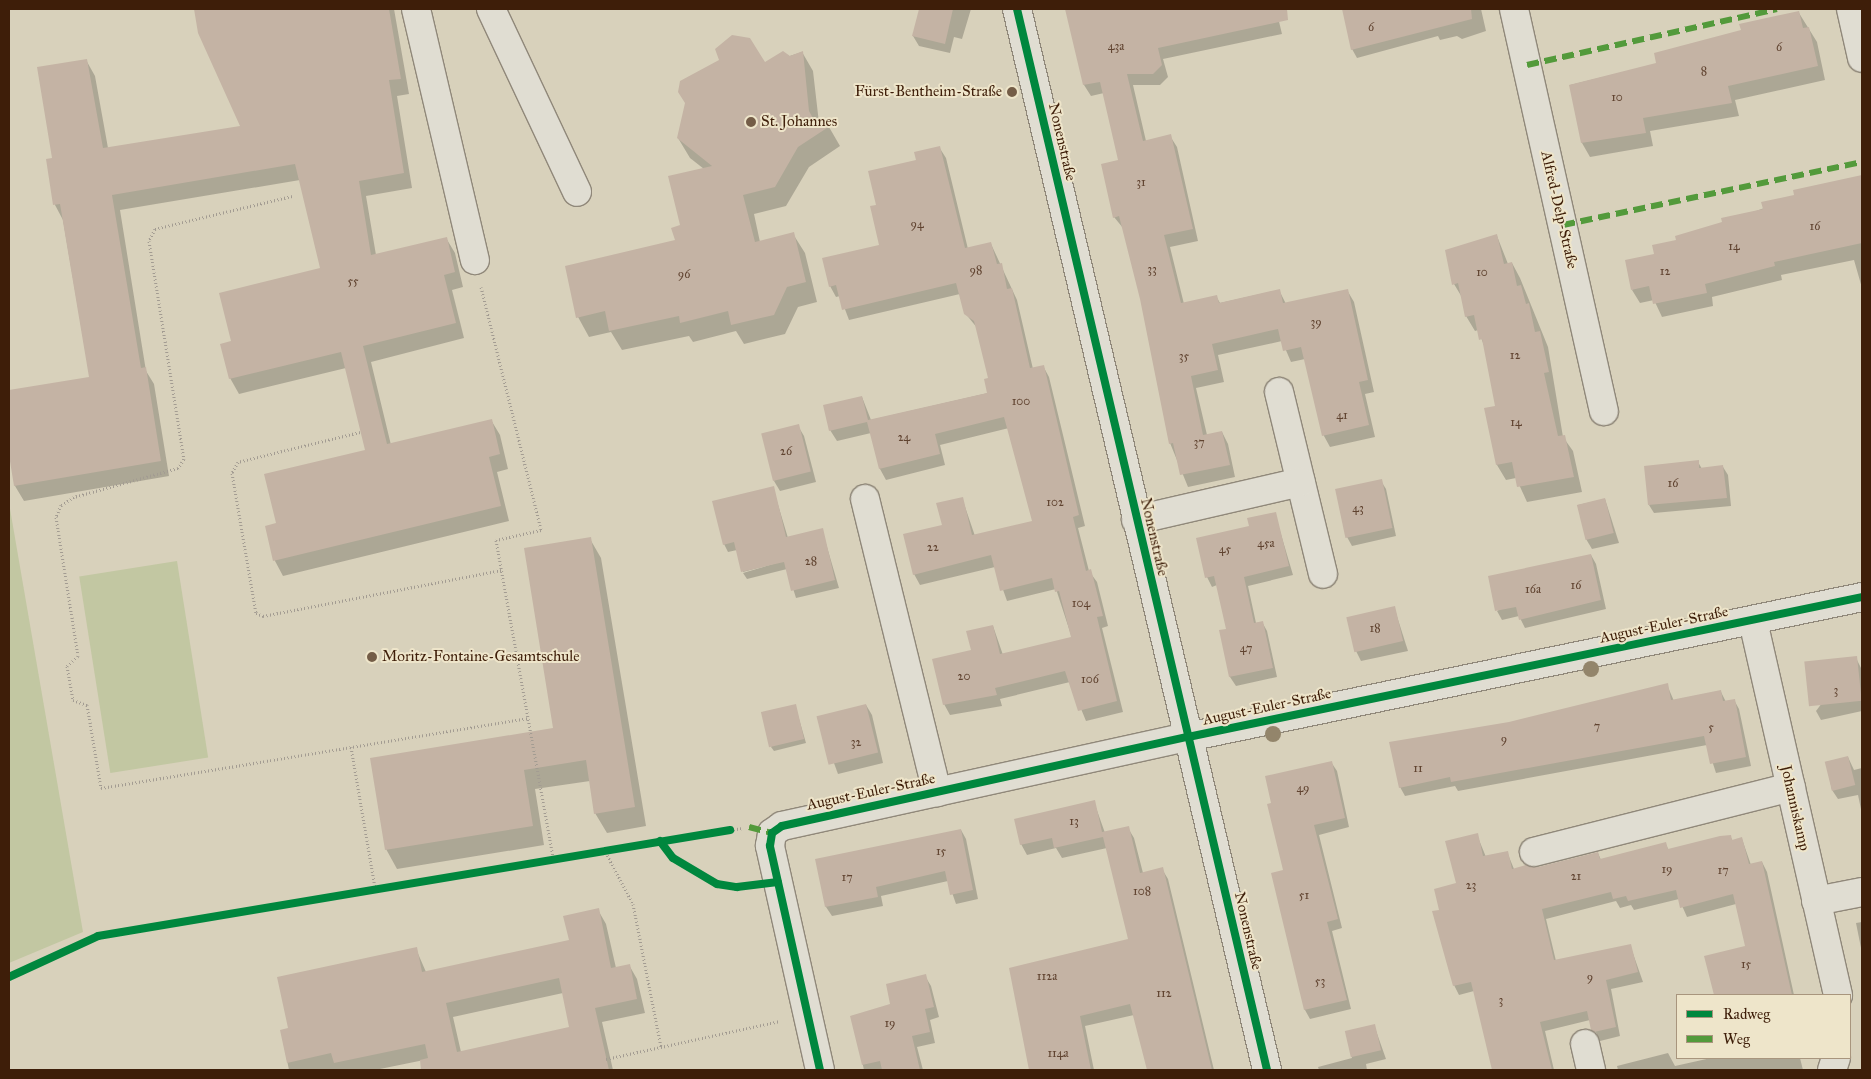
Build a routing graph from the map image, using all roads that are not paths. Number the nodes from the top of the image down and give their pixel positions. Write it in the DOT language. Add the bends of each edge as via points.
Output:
graph roads {
  1 [pos="416,9"];
  2 [pos="491,9"];
  3 [pos="1017,9"];
  4 [pos="1514,9"];
  5 [pos="1851,9"];
  6 [pos="1862,58"];
  7 [pos="576,192"];
  8 [pos="475,260"];
  9 [pos="1279,392"];
  10 [pos="1604,411"];
  11 [pos="1301,482"];
  12 [pos="865,498"];
  13 [pos="1136,520"];
  14 [pos="1323,574"];
  15 [pos="1862,597"];
  16 [pos="1753,621"];
  17 [pos="1188,737"];
  18 [pos="1791,787"];
  19 [pos="936,792"];
  20 [pos="1534,852"];
  21 [pos="1862,892"];
  22 [pos="1816,902"];
  23 [pos="1838,994"];
  24 [pos="1585,1044"];
  25 [pos="820,1070"];
  26 [pos="1267,1070"];
  27 [pos="1591,1070"];
  1 -- 8 [label="street"];
  2 -- 7 [label="street"];
  3 -- 13 [label="street, Nonenstraße"];
  4 -- 10 [label="street, Alfred-Delp-Straße"];
  5 -- 6 [label="street"];
  9 -- 11 [label="street"];
  11 -- 13 [label="street"];
  11 -- 14 [label="street"];
  12 -- 19 [label="street, August-Euler-Straße"];
  13 -- 17 [label="street, Nonenstraße"];
  15 -- 16 [label="street, August-Euler-Straße"];
  16 -- 17 [label="street, August-Euler-Straße"];
  16 -- 18 [label="street, Johanniskamp"];
  17 -- 19 [label="street, August-Euler-Straße"];
  17 -- 26 [label="street, Nonenstraße"];
  18 -- 20 [label="street"];
  18 -- 22 [label="street, Johanniskamp"];
  19 -- 25 [label="street, August-Euler-Straße" via="782,826 772,833 770,846"];
  21 -- 22 [label="street"];
  22 -- 23 [label="street, Johanniskamp"];
  24 -- 27 [label="street"];
}
